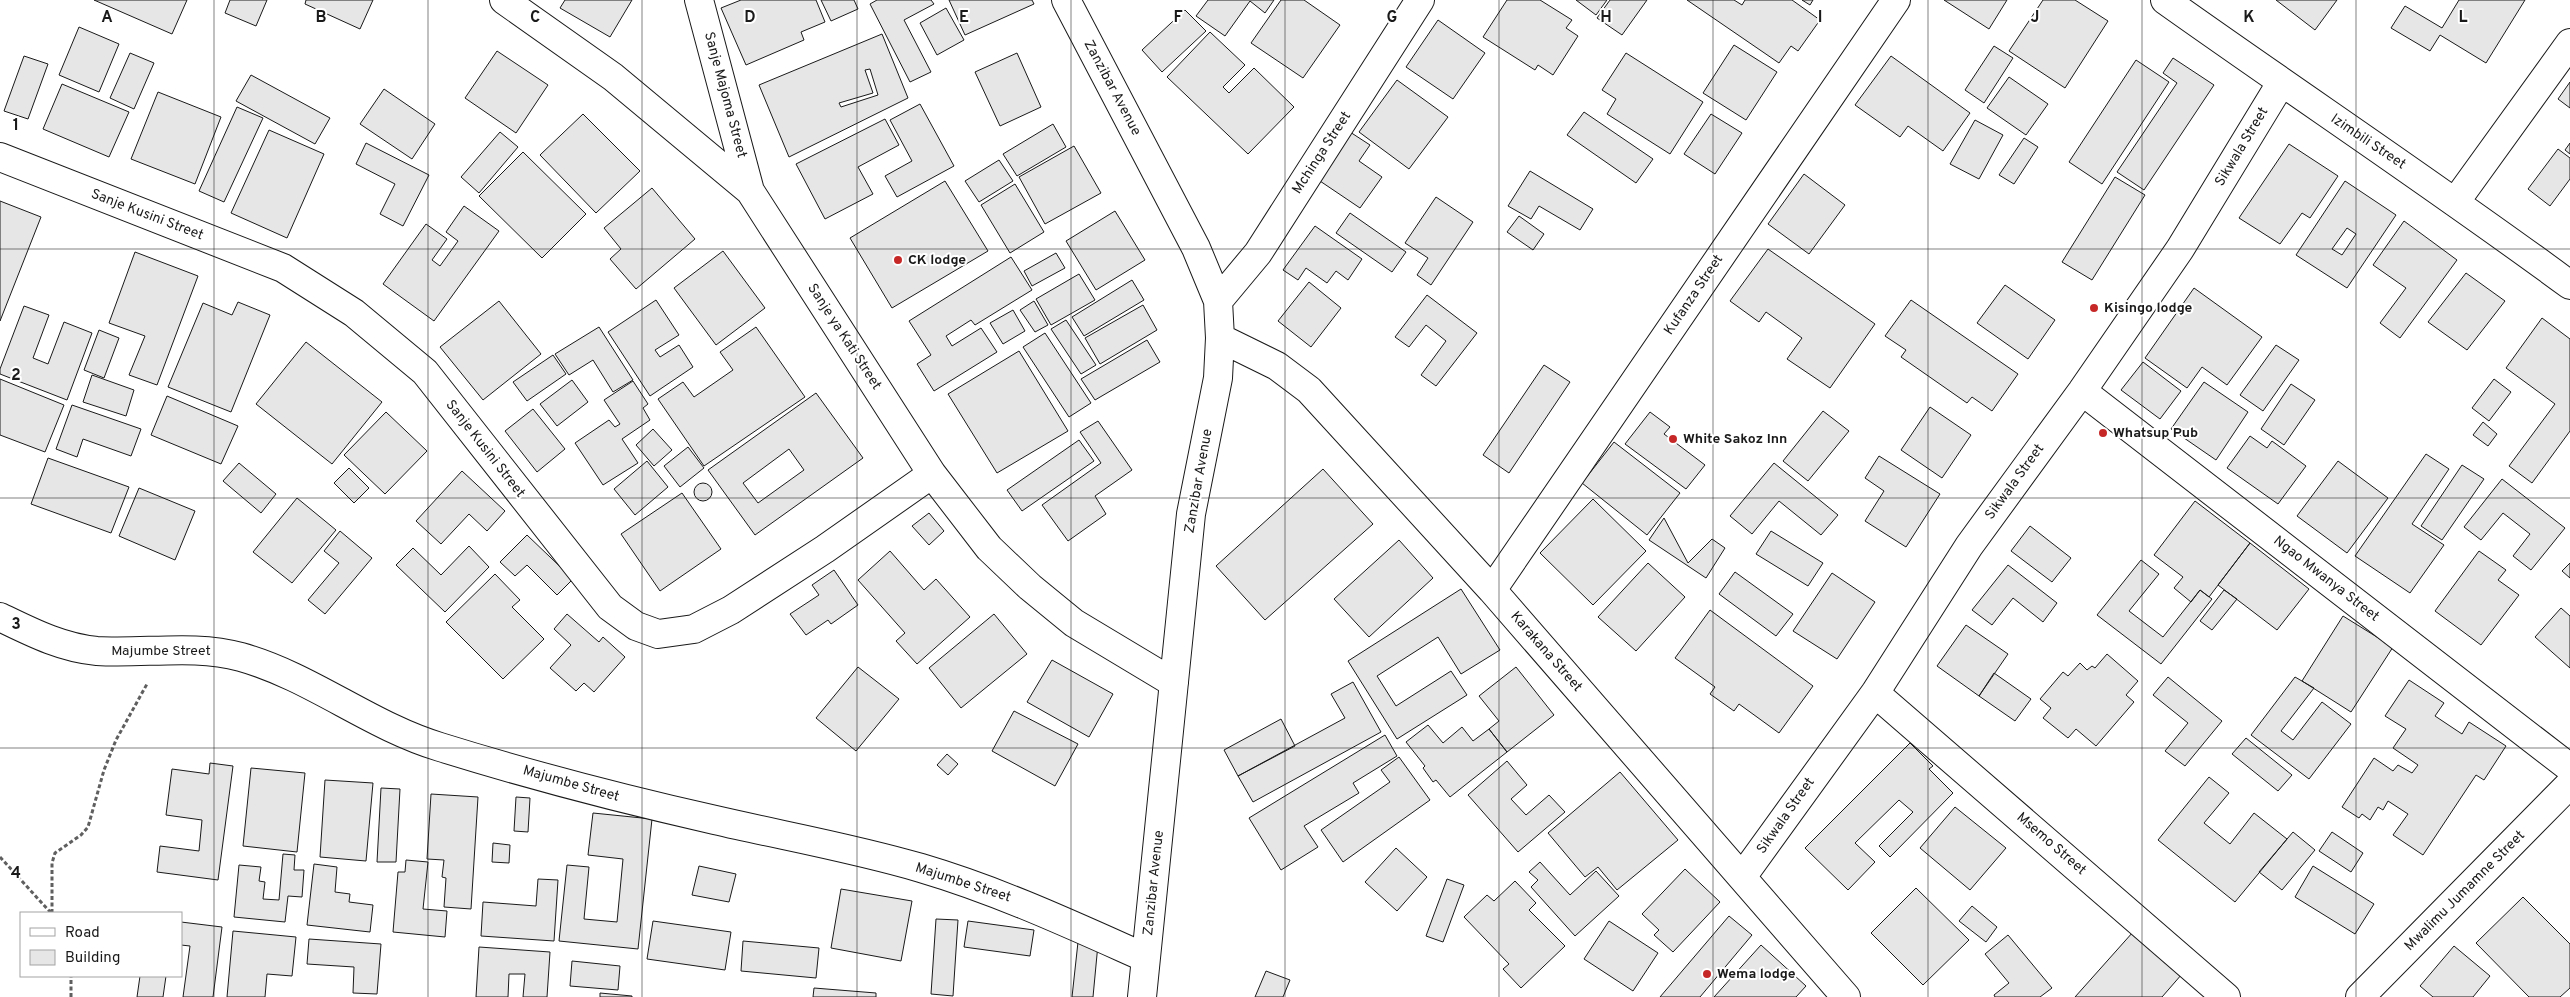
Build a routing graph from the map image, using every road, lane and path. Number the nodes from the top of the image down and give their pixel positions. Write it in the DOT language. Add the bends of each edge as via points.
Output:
graph roads {
  1 [pos="504,0"];
  2 [pos="699,0"];
  3 [pos="1066,0"];
  4 [pos="1420,0"];
  5 [pos="1896,0"];
  6 [pos="2166,0"];
  7 [pos="2570,43"];
  8 [pos="2281,83"];
  9 [pos="0,157"];
  10 [pos="750,191"];
  11 [pos="2456,201"];
  12 [pos="2570,285"];
  13 [pos="1218,302"];
  14 [pos="1220,338"];
  15 [pos="2082,391"];
  16 [pos="932,474"];
  17 [pos="1492,590"];
  18 [pos="0,617"];
  19 [pos="148,682"];
  20 [pos="1174,683"];
  21 [pos="1875,693"];
  22 [pos="2570,768"];
  23 [pos="2570,784"];
  24 [pos="0,857"];
  25 [pos="1742,877"];
  26 [pos="50,912"];
  27 [pos="51,912"];
  28 [pos="1146,958"];
  29 [pos="71,977"];
  30 [pos="71,997"];
  31 [pos="1142,997"];
  32 [pos="1846,997"];
  33 [pos="2226,997"];
  34 [pos="2360,997"];
  1 -- 10 [label="street, Sanje ya Kati Street" via="613,77"];
  2 -- 10 [label="street, Sanje Majoma Street"];
  3 -- 13 [label="street, Zanzibar Avenue" via="1196,248"];
  4 -- 13 [label="street, Mchinga Street" via="1258,253"];
  5 -- 17 [label="street, Kufanza Street"];
  6 -- 8 [label="street, Izimbili Street"];
  7 -- 11 [label="street"];
  8 -- 11 [label="street, Izimbili Street"];
  8 -- 15 [label="street, Sikwala Street" via="2180,249"];
  9 -- 16 [label="street, Sanje Kusini Street" via="283,268 354,313 425,372 610,607 636,626 658,634 694,629 731,610"];
  10 -- 16 [label="street, Sanje ya Kati Street"];
  11 -- 12 [label="street, Izimbili Street"];
  13 -- 14 [label="street, Zanzibar Avenue"];
  14 -- 17 [label="street, Karakana Street" via="1277,366 1310,390"];
  14 -- 20 [label="street, Zanzibar Avenue" via="1218,378 1191,514"];
  15 -- 21 [label="street, Sikwala Street" via="1969,546"];
  15 -- 22 [label="street, Ngao Mwanya Street"];
  16 -- 20 [label="street, Sanje ya Kati Street" via="989,548 1030,587 1074,623"];
  17 -- 25 [label="street, Karakana Street"];
  18 -- 28 [label="street, Majumbe Street" via="58,644 94,650 215,650 245,658 306,683 371,718 435,746 612,796 921,868 998,892"];
  19 -- 27 [label="path" via="116,740 88,826 81,835 55,853"];
  20 -- 28 [label="street, Zanzibar Avenue"];
  21 -- 25 [label="street, Sikwala Street"];
  21 -- 33 [label="street, Msemo Street"];
  23 -- 34 [label="street, Mwalimu Jumamne Street"];
  24 -- 26 [label="path"];
  25 -- 32 [label="street, Karakana Street"];
  28 -- 31 [label="street, Zanzibar Avenue"];
  29 -- 30 [label="path"];
}
